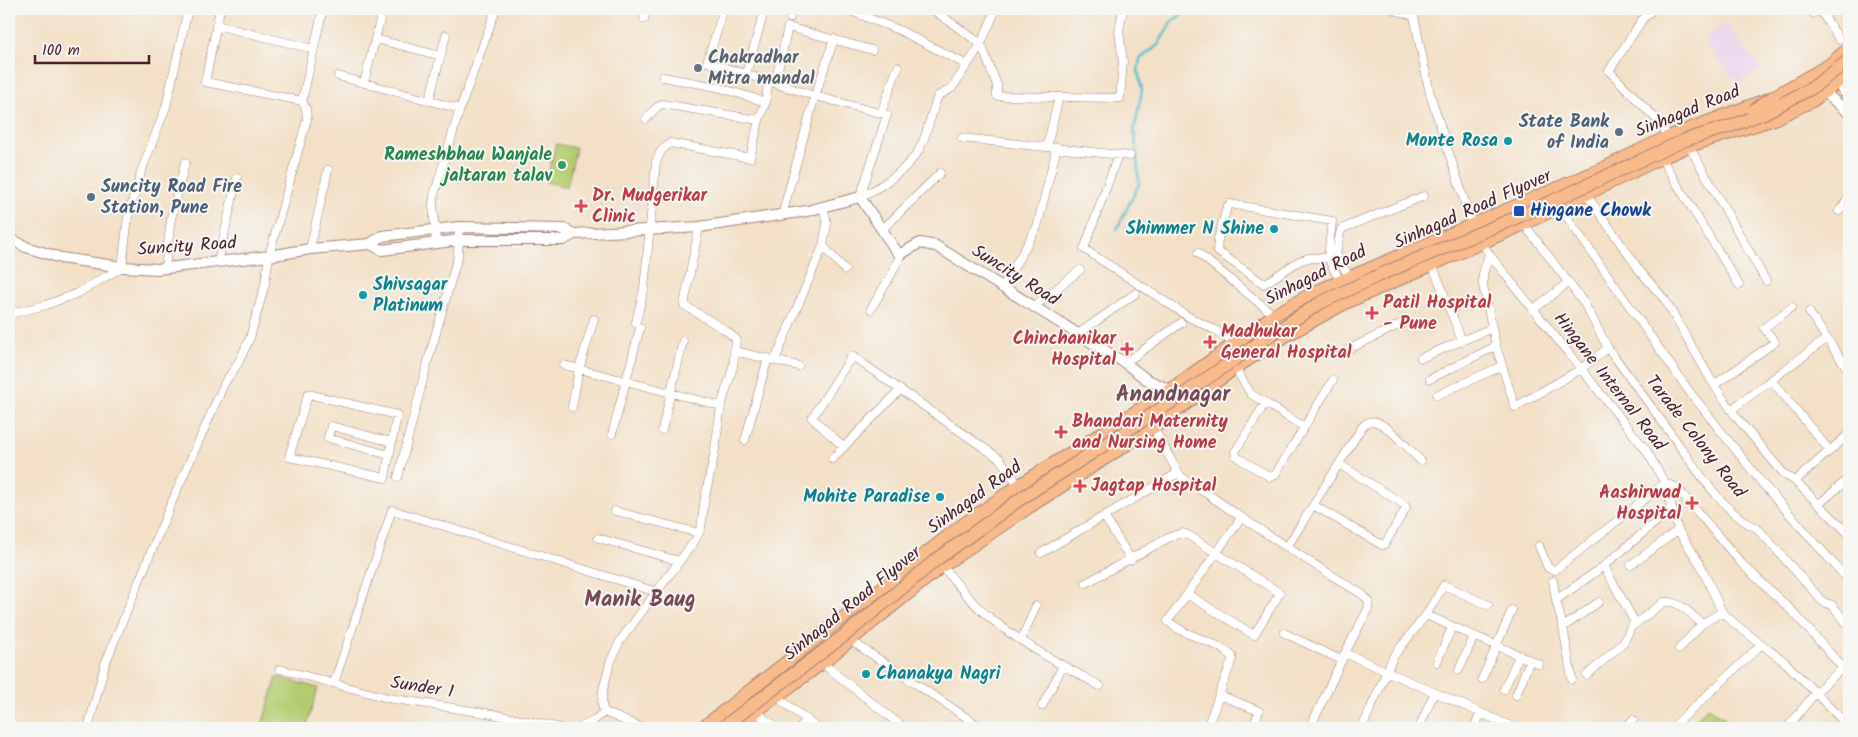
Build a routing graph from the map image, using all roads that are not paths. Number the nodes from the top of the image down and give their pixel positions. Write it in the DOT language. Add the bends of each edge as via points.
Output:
graph roads {
  1 [pos="188,9"];
  2 [pos="220,9"];
  3 [pos="323,9"];
  4 [pos="496,9"];
  5 [pos="646,9"];
  6 [pos="724,9"];
  7 [pos="793,9"];
  8 [pos="932,9"];
  9 [pos="948,9"];
  10 [pos="996,9"];
  11 [pos="1123,9"];
  12 [pos="1391,9"];
  13 [pos="1653,9"];
  14 [pos="1809,9"];
  15 [pos="1821,9"];
  16 [pos="851,11"];
  17 [pos="381,16"];
  18 [pos="790,18"];
  19 [pos="944,18"];
  20 [pos="644,19"];
  21 [pos="762,19"];
  22 [pos="216,25"];
  23 [pos="446,35"];
  24 [pos="376,39"];
  25 [pos="834,39"];
  26 [pos="1838,39"];
  27 [pos="980,44"];
  28 [pos="1849,48"];
  29 [pos="313,49"];
  30 [pos="872,50"];
  31 [pos="441,56"];
  32 [pos="1849,60"];
  33 [pos="967,65"];
  34 [pos="1829,65"];
  35 [pos="898,67"];
  36 [pos="746,74"];
  37 [pos="338,76"];
  38 [pos="1847,76"];
  39 [pos="663,77"];
  40 [pos="772,82"];
  41 [pos="364,83"];
  42 [pos="1824,92"];
  43 [pos="814,96"];
  44 [pos="1059,97"];
  45 [pos="1773,97"];
  46 [pos="1849,97"];
  47 [pos="302,101"];
  48 [pos="429,101"];
  49 [pos="766,102"];
  50 [pos="460,109"];
  51 [pos="881,113"];
  52 [pos="1849,113"];
  53 [pos="646,118"];
  54 [pos="759,120"];
  55 [pos="1667,137"];
  56 [pos="962,138"];
  57 [pos="1047,146"];
  58 [pos="1689,146"];
  59 [pos="1057,147"];
  60 [pos="1118,155"];
  61 [pos="1130,156"];
  62 [pos="1661,158"];
  63 [pos="185,163"];
  64 [pos="328,170"];
  65 [pos="940,173"];
  66 [pos="238,178"];
  67 [pos="1586,194"];
  68 [pos="1424,196"];
  69 [pos="860,197"];
  70 [pos="1849,198"];
  71 [pos="1559,206"];
  72 [pos="823,207"];
  73 [pos="1839,211"];
  74 [pos="782,215"];
  75 [pos="1472,224"];
  76 [pos="1524,224"];
  77 [pos="459,227"];
  78 [pos="699,227"];
  79 [pos="435,230"];
  80 [pos="651,230"];
  81 [pos="882,230"];
  82 [pos="574,234"];
  83 [pos="9,238"];
  84 [pos="460,240"];
  85 [pos="436,243"];
  86 [pos="370,244"];
  87 [pos="823,246"];
  88 [pos="310,249"];
  89 [pos="1485,249"];
  90 [pos="1198,253"];
  91 [pos="901,254"];
  92 [pos="269,256"];
  93 [pos="1328,258"];
  94 [pos="218,262"];
  95 [pos="1433,266"];
  96 [pos="122,267"];
  97 [pos="164,268"];
  98 [pos="845,270"];
  99 [pos="1080,270"];
  100 [pos="1345,279"];
  101 [pos="1766,281"];
  102 [pos="1569,282"];
  103 [pos="1739,286"];
  104 [pos="1002,288"];
  105 [pos="1136,293"];
  106 [pos="1033,306"];
  107 [pos="1792,308"];
  108 [pos="871,309"];
  109 [pos="1534,309"];
  110 [pos="1809,312"];
  111 [pos="9,314"];
  112 [pos="1274,315"];
  113 [pos="594,319"];
  114 [pos="1405,322"];
  115 [pos="1181,323"];
  116 [pos="1492,328"];
  117 [pos="1078,334"];
  118 [pos="1826,339"];
  119 [pos="683,341"];
  120 [pos="1462,341"];
  121 [pos="1233,345"];
  122 [pos="1496,346"];
  123 [pos="1608,348"];
  124 [pos="1347,350"];
  125 [pos="734,351"];
  126 [pos="1421,358"];
  127 [pos="772,359"];
  128 [pos="1125,363"];
  129 [pos="564,365"];
  130 [pos="798,366"];
  131 [pos="1502,366"];
  132 [pos="1235,368"];
  133 [pos="579,369"];
  134 [pos="1581,369"];
  135 [pos="1849,371"];
  136 [pos="1430,379"];
  137 [pos="1332,380"];
  138 [pos="1772,381"];
  139 [pos="626,382"];
  140 [pos="1714,386"];
  141 [pos="900,390"];
  142 [pos="1170,390"];
  143 [pos="670,393"];
  144 [pos="1437,396"];
  145 [pos="1265,402"];
  146 [pos="722,406"];
  147 [pos="572,407"];
  148 [pos="1182,407"];
  149 [pos="1141,408"];
  150 [pos="1731,410"];
  151 [pos="1154,427"];
  152 [pos="1304,427"];
  153 [pos="662,430"];
  154 [pos="612,434"];
  155 [pos="1849,434"];
  156 [pos="745,440"];
  157 [pos="844,447"];
  158 [pos="391,448"];
  159 [pos="1830,451"];
  160 [pos="404,452"];
  161 [pos="832,459"];
  162 [pos="1421,461"];
  163 [pos="1339,464"];
  164 [pos="1178,473"];
  165 [pos="398,477"];
  166 [pos="1795,481"];
  167 [pos="1848,481"];
  168 [pos="1665,484"];
  169 [pos="1019,486"];
  170 [pos="1819,504"];
  171 [pos="1313,505"];
  172 [pos="1671,509"];
  173 [pos="615,511"];
  174 [pos="1104,516"];
  175 [pos="1241,518"];
  176 [pos="1678,530"];
  177 [pos="699,533"];
  178 [pos="1849,534"];
  179 [pos="598,538"];
  180 [pos="1539,546"];
  181 [pos="1287,547"];
  182 [pos="1041,553"];
  183 [pos="1215,553"];
  184 [pos="1130,560"];
  185 [pos="679,561"];
  186 [pos="1630,565"];
  187 [pos="942,566"];
  188 [pos="1604,566"];
  189 [pos="1553,581"];
  190 [pos="1849,582"];
  191 [pos="1086,583"];
  192 [pos="657,592"];
  193 [pos="1187,594"];
  194 [pos="1556,600"];
  195 [pos="1599,602"];
  196 [pos="1488,605"];
  197 [pos="1036,606"];
  198 [pos="1512,610"];
  199 [pos="1722,612"];
  200 [pos="1426,615"];
  201 [pos="1635,623"];
  202 [pos="1702,624"];
  203 [pos="1849,626"];
  204 [pos="1452,627"];
  205 [pos="1563,628"];
  206 [pos="1284,634"];
  207 [pos="1474,636"];
  208 [pos="850,640"];
  209 [pos="1021,640"];
  210 [pos="1762,644"];
  211 [pos="1497,646"];
  212 [pos="1679,649"];
  213 [pos="1519,656"];
  214 [pos="1343,657"];
  215 [pos="1530,660"];
  216 [pos="1437,662"];
  217 [pos="1849,662"];
  218 [pos="822,663"];
  219 [pos="1539,664"];
  220 [pos="1063,666"];
  221 [pos="1842,668"];
  222 [pos="280,669"];
  223 [pos="1459,670"];
  224 [pos="1387,672"];
  225 [pos="1587,675"];
  226 [pos="1482,679"];
  227 [pos="1572,680"];
  228 [pos="334,683"];
  229 [pos="1100,686"];
  230 [pos="1504,689"];
  231 [pos="1816,692"];
  232 [pos="1434,693"];
  233 [pos="1219,695"];
  234 [pos="1516,695"];
  235 [pos="776,696"];
  236 [pos="1042,706"];
  237 [pos="755,711"];
  238 [pos="604,712"];
  239 [pos="1481,713"];
  240 [pos="807,719"];
  241 [pos="1633,720"];
  242 [pos="738,727"];
  243 [pos="1849,727"];
  244 [pos="88,728"];
  245 [pos="561,728"];
  246 [pos="579,728"];
  247 [pos="643,728"];
  248 [pos="702,728"];
  249 [pos="712,728"];
  250 [pos="722,728"];
  251 [pos="777,728"];
  252 [pos="800,728"];
  253 [pos="817,728"];
  254 [pos="904,728"];
  255 [pos="982,728"];
  256 [pos="1207,728"];
  257 [pos="1253,728"];
  258 [pos="1310,728"];
  259 [pos="1362,728"];
  260 [pos="1419,728"];
  261 [pos="1474,728"];
  262 [pos="1515,728"];
  263 [pos="1625,728"];
  264 [pos="1672,728"];
  265 [pos="1787,728"];
  1 -- 96 [label="street" via="166,107 128,217"];
  2 -- 22 [label="street"];
  3 -- 29 [label="street"];
  4 -- 50 [label="street"];
  5 -- 20 [label="street"];
  6 -- 36 [label="street" via="707,62"];
  7 -- 18 [label="street"];
  8 -- 19 [label="street"];
  9 -- 19 [label="street"];
  10 -- 27 [label="street, Suncity Road"];
  11 -- 44 [label="street" via="1119,32 1123,61 1120,98"];
  12 -- 75 [label="street, Hingane Internal Road" via="1414,16 1430,94"];
  13 -- 55 [label="street" via="1642,20 1609,71 1663,126"];
  14 -- 15 [label="street" via="1813,13"];
  15 -- 26 [label="street"];
  16 -- 33 [label="street" via="901,31"];
  17 -- 24 [label="street"];
  19 -- 27 [label="street"];
  21 -- 36 [label="street"];
  22 -- 29 [label="street"];
  22 -- 47 [label="street" via="205,82"];
  23 -- 31 [label="street"];
  24 -- 31 [label="street"];
  24 -- 41 [label="street"];
  25 -- 30 [label="street"];
  25 -- 40 [label="street" via="788,27"];
  25 -- 43 [label="street"];
  27 -- 33 [label="street, Suncity Road"];
  27 -- 44 [label="street" via="997,86 997,96"];
  28 -- 34 [label="main road, Sinhagad Road"];
  29 -- 47 [label="street"];
  31 -- 48 [label="street"];
  32 -- 250 [label="main road, Sinhagad Road Flyover, bridge" via="1812,88 1764,113 1685,140 1320,303 1015,503 936,560 845,635"];
  33 -- 69 [label="street, Suncity Road" via="952,88 938,96 919,150 906,167"];
  34 -- 42 [label="street" via="1823,82"];
  34 -- 45 [label="main road, Sinhagad Road"];
  35 -- 51 [label="street"];
  36 -- 40 [label="street"];
  37 -- 41 [label="street"];
  38 -- 42 [label="main road, Sinhagad Road"];
  38 -- 46 [label="street" via="1842,89"];
  39 -- 49 [label="street" via="717,87"];
  40 -- 43 [label="street"];
  40 -- 49 [label="street"];
  41 -- 48 [label="street"];
  42 -- 52 [label="street"];
  42 -- 58 [label="main road, Sinhagad Road" via="1774,119"];
  43 -- 51 [label="street"];
  43 -- 74 [label="street"];
  44 -- 57 [label="street"];
  45 -- 55 [label="main road, Sinhagad Road"];
  45 -- 249 [label="main road, Sinhagad Road Flyover, bridge" via="1746,114 1668,142 1317,299 1277,322 968,530"];
  47 -- 92 [label="street" via="306,118"];
  48 -- 50 [label="street"];
  49 -- 54 [label="street"];
  50 -- 79 [label="street" via="434,195"];
  51 -- 69 [label="street" via="887,115"];
  53 -- 54 [label="street" via="662,104"];
  54 -- 80 [label="street" via="750,158 670,143 666,145 656,162"];
  55 -- 75 [label="main road, Sinhagad Road" via="1602,169"];
  56 -- 57 [label="street"];
  57 -- 59 [label="street"];
  58 -- 62 [label="main road, Sinhagad Road"];
  58 -- 101 [label="street"];
  59 -- 60 [label="street"];
  59 -- 104 [label="street" via="1037,226"];
  60 -- 61 [label="street"];
  60 -- 121 [label="street" via="1084,249 1225,336"];
  62 -- 67 [label="main road, Sinhagad Road"];
  62 -- 103 [label="street"];
  63 -- 97 [label="street" via="171,219"];
  64 -- 88 [label="street"];
  65 -- 81 [label="street"];
  66 -- 94 [label="street"];
  67 -- 71 [label="main road, Sinhagad Road"];
  67 -- 140 [label="street" via="1640,271 1665,300"];
  68 -- 100 [label="street" via="1341,229 1336,254"];
  69 -- 72 [label="street, Suncity Road"];
  69 -- 81 [label="street"];
  70 -- 73 [label="street"];
  71 -- 76 [label="main road, Sinhagad Road"];
  71 -- 190 [label="street" via="1690,391 1762,483"];
  72 -- 74 [label="street, Suncity Road"];
  72 -- 87 [label="street" via="826,223"];
  74 -- 78 [label="street, Suncity Road"];
  75 -- 89 [label="street, Hingane Internal Road"];
  75 -- 100 [label="main road, Sinhagad Road"];
  76 -- 89 [label="main road, Sinhagad Road"];
  76 -- 102 [label="street, Tarade Colony Road"];
  77 -- 79 [label="street, Suncity Road"];
  77 -- 82 [label="street, Suncity Road" via="564,228"];
  77 -- 84 [label="street"];
  78 -- 80 [label="street, Suncity Road"];
  78 -- 125 [label="street" via="684,305 736,340"];
  79 -- 85 [label="street"];
  79 -- 86 [label="street, Suncity Road" via="382,236"];
  80 -- 82 [label="street, Suncity Road"];
  80 -- 139 [label="street" via="638,325"];
  81 -- 91 [label="street"];
  82 -- 84 [label="street, Suncity Road" via="563,240"];
  83 -- 96 [label="street, Suncity Road" via="61,258"];
  84 -- 85 [label="street, Suncity Road"];
  84 -- 160 [label="street"];
  85 -- 86 [label="street, Suncity Road" via="382,250"];
  86 -- 88 [label="street, Suncity Road"];
  87 -- 98 [label="street"];
  87 -- 127 [label="street"];
  88 -- 92 [label="street, Suncity Road"];
  89 -- 95 [label="main road, Sinhagad Road"];
  89 -- 109 [label="street, Hingane Internal Road"];
  89 -- 116 [label="street" via="1483,285"];
  90 -- 112 [label="street"];
  91 -- 104 [label="street, Suncity Road" via="923,242 936,246"];
  91 -- 108 [label="street"];
  92 -- 94 [label="street, Suncity Road"];
  92 -- 244 [label="street" via="250,338 225,382 170,506 105,664"];
  93 -- 93 [label="street" via="1299,261 1264,284 1218,251 1227,207 1230,204 1332,222"];
  93 -- 100 [label="street"];
  94 -- 97 [label="street, Suncity Road"];
  95 -- 120 [label="street"];
  95 -- 132 [label="main road, Sinhagad Road" via="1324,314"];
  96 -- 97 [label="street, Suncity Road"];
  96 -- 111 [label="street" via="78,293"];
  99 -- 106 [label="street"];
  100 -- 112 [label="main road, Sinhagad Road"];
  102 -- 109 [label="street"];
  102 -- 123 [label="street, Tarade Colony Road"];
  104 -- 106 [label="street, Suncity Road"];
  105 -- 117 [label="street"];
  106 -- 117 [label="street, Suncity Road"];
  107 -- 140 [label="street" via="1764,328 1775,342"];
  109 -- 134 [label="street, Hingane Internal Road"];
  110 -- 118 [label="street"];
  112 -- 121 [label="main road, Sinhagad Road"];
  113 -- 133 [label="street"];
  114 -- 124 [label="street"];
  115 -- 128 [label="street"];
  116 -- 120 [label="street"];
  116 -- 122 [label="street"];
  117 -- 128 [label="street, Suncity Road"];
  118 -- 135 [label="street"];
  118 -- 138 [label="street"];
  119 -- 143 [label="street"];
  120 -- 126 [label="street"];
  121 -- 142 [label="main road, Sinhagad Road"];
  122 -- 131 [label="street"];
  122 -- 136 [label="street"];
  123 -- 134 [label="street"];
  123 -- 203 [label="street, Tarade Colony Road" via="1716,494 1756,528"];
  125 -- 127 [label="street"];
  125 -- 146 [label="street"];
  127 -- 130 [label="street"];
  127 -- 156 [label="street"];
  128 -- 142 [label="street, Suncity Road" via="1146,379"];
  129 -- 133 [label="street"];
  131 -- 134 [label="street" via="1515,407"];
  131 -- 144 [label="street"];
  132 -- 145 [label="street" via="1251,394"];
  132 -- 148 [label="main road, Sinhagad Road"];
  133 -- 139 [label="street"];
  133 -- 147 [label="street"];
  134 -- 168 [label="street, Hingane Internal Road" via="1646,450"];
  137 -- 152 [label="street"];
  138 -- 150 [label="street"];
  138 -- 159 [label="street"];
  139 -- 143 [label="street"];
  139 -- 154 [label="street"];
  140 -- 150 [label="street"];
  141 -- 157 [label="street"];
  141 -- 157 [label="street" via="852,356 812,418"];
  141 -- 169 [label="street" via="1000,459"];
  142 -- 148 [label="street"];
  142 -- 149 [label="main road, Sinhagad Road"];
  143 -- 146 [label="street"];
  143 -- 153 [label="street"];
  145 -- 152 [label="street"];
  145 -- 152 [label="street" via="1235,452 1237,457 1267,477 1274,475"];
  146 -- 177 [label="street"];
  148 -- 151 [label="main road, Sinhagad Road"];
  149 -- 151 [label="street"];
  149 -- 169 [label="main road, Sinhagad Road"];
  150 -- 166 [label="street" via="1784,474"];
  151 -- 164 [label="street"];
  151 -- 187 [label="main road, Sinhagad Road"];
  155 -- 159 [label="street"];
  157 -- 161 [label="street"];
  158 -- 158 [label="street" via="331,426 328,438"];
  158 -- 158 [label="street" via="397,415 308,394 289,456 384,478"];
  158 -- 160 [label="street"];
  159 -- 166 [label="street"];
  160 -- 165 [label="street"];
  162 -- 163 [label="street" via="1385,426 1374,421 1362,427"];
  163 -- 171 [label="street"];
  163 -- 171 [label="street" via="1405,504 1406,508 1385,544"];
  164 -- 174 [label="street"];
  164 -- 175 [label="street"];
  166 -- 170 [label="street"];
  167 -- 170 [label="street"];
  168 -- 172 [label="street, Hingane Internal Road"];
  168 -- 180 [label="street" via="1556,570 1548,568"];
  168 -- 221 [label="street" via="1678,490 1742,564 1793,612"];
  169 -- 248 [label="main road, Sinhagad Road" via="961,526"];
  170 -- 178 [label="street"];
  171 -- 181 [label="street"];
  172 -- 176 [label="street, Hingane Internal Road"];
  172 -- 188 [label="street"];
  173 -- 177 [label="street"];
  174 -- 182 [label="street"];
  174 -- 184 [label="street"];
  175 -- 181 [label="street"];
  175 -- 183 [label="street"];
  176 -- 186 [label="street"];
  176 -- 199 [label="street, Hingane Internal Road" via="1700,564"];
  177 -- 185 [label="street"];
  179 -- 185 [label="street"];
  181 -- 214 [label="street" via="1369,601"];
  183 -- 184 [label="street" via="1182,533"];
  183 -- 193 [label="street"];
  183 -- 193 [label="street" via="1280,593 1254,635"];
  184 -- 191 [label="street"];
  185 -- 192 [label="street"];
  187 -- 208 [label="main road, Sinhagad Road"];
  187 -- 209 [label="street" via="983,611"];
  188 -- 194 [label="street"];
  188 -- 201 [label="street"];
  189 -- 194 [label="street"];
  192 -- 228 [label="street" via="392,510"];
  192 -- 238 [label="street" via="613,655 603,690"];
  193 -- 233 [label="street" via="1168,622 1232,656"];
  194 -- 205 [label="street"];
  195 -- 205 [label="street"];
  196 -- 200 [label="street" via="1444,585"];
  197 -- 209 [label="street"];
  198 -- 211 [label="street"];
  199 -- 202 [label="street"];
  199 -- 210 [label="street, Hingane Internal Road"];
  200 -- 204 [label="street"];
  200 -- 224 [label="street" via="1393,657"];
  201 -- 202 [label="street" via="1670,601 1680,605"];
  201 -- 225 [label="street" via="1624,642"];
  202 -- 212 [label="street"];
  204 -- 207 [label="street"];
  204 -- 216 [label="street"];
  205 -- 227 [label="street"];
  206 -- 214 [label="street"];
  207 -- 211 [label="street"];
  207 -- 223 [label="street"];
  208 -- 218 [label="main road, Sinhagad Road"];
  208 -- 255 [label="street"];
  209 -- 220 [label="street"];
  210 -- 231 [label="street, Hingane Internal Road"];
  210 -- 264 [label="street"];
  211 -- 213 [label="street"];
  211 -- 226 [label="street"];
  213 -- 215 [label="street"];
  213 -- 230 [label="street"];
  214 -- 224 [label="street"];
  214 -- 258 [label="street"];
  215 -- 219 [label="street"];
  215 -- 234 [label="street"];
  217 -- 221 [label="street"];
  218 -- 235 [label="main road, Sinhagad Road"];
  218 -- 254 [label="street"];
  220 -- 229 [label="street"];
  220 -- 236 [label="street"];
  221 -- 231 [label="street"];
  222 -- 228 [label="street, Sunder 1"];
  224 -- 232 [label="street"];
  224 -- 259 [label="street"];
  228 -- 245 [label="street, Sunder 1" via="382,697"];
  231 -- 243 [label="street, Hingane Internal Road"];
  231 -- 265 [label="street"];
  232 -- 239 [label="street"];
  232 -- 260 [label="street"];
  233 -- 256 [label="street"];
  233 -- 257 [label="street" via="1259,710"];
  235 -- 237 [label="main road, Sinhagad Road"];
  235 -- 240 [label="street"];
  237 -- 242 [label="main road, Sinhagad Road"];
  237 -- 251 [label="street"];
  238 -- 246 [label="street"];
  238 -- 247 [label="street"];
  239 -- 261 [label="street"];
  239 -- 262 [label="street"];
  240 -- 252 [label="street"];
  240 -- 253 [label="street"];
  241 -- 263 [label="street"];
}
